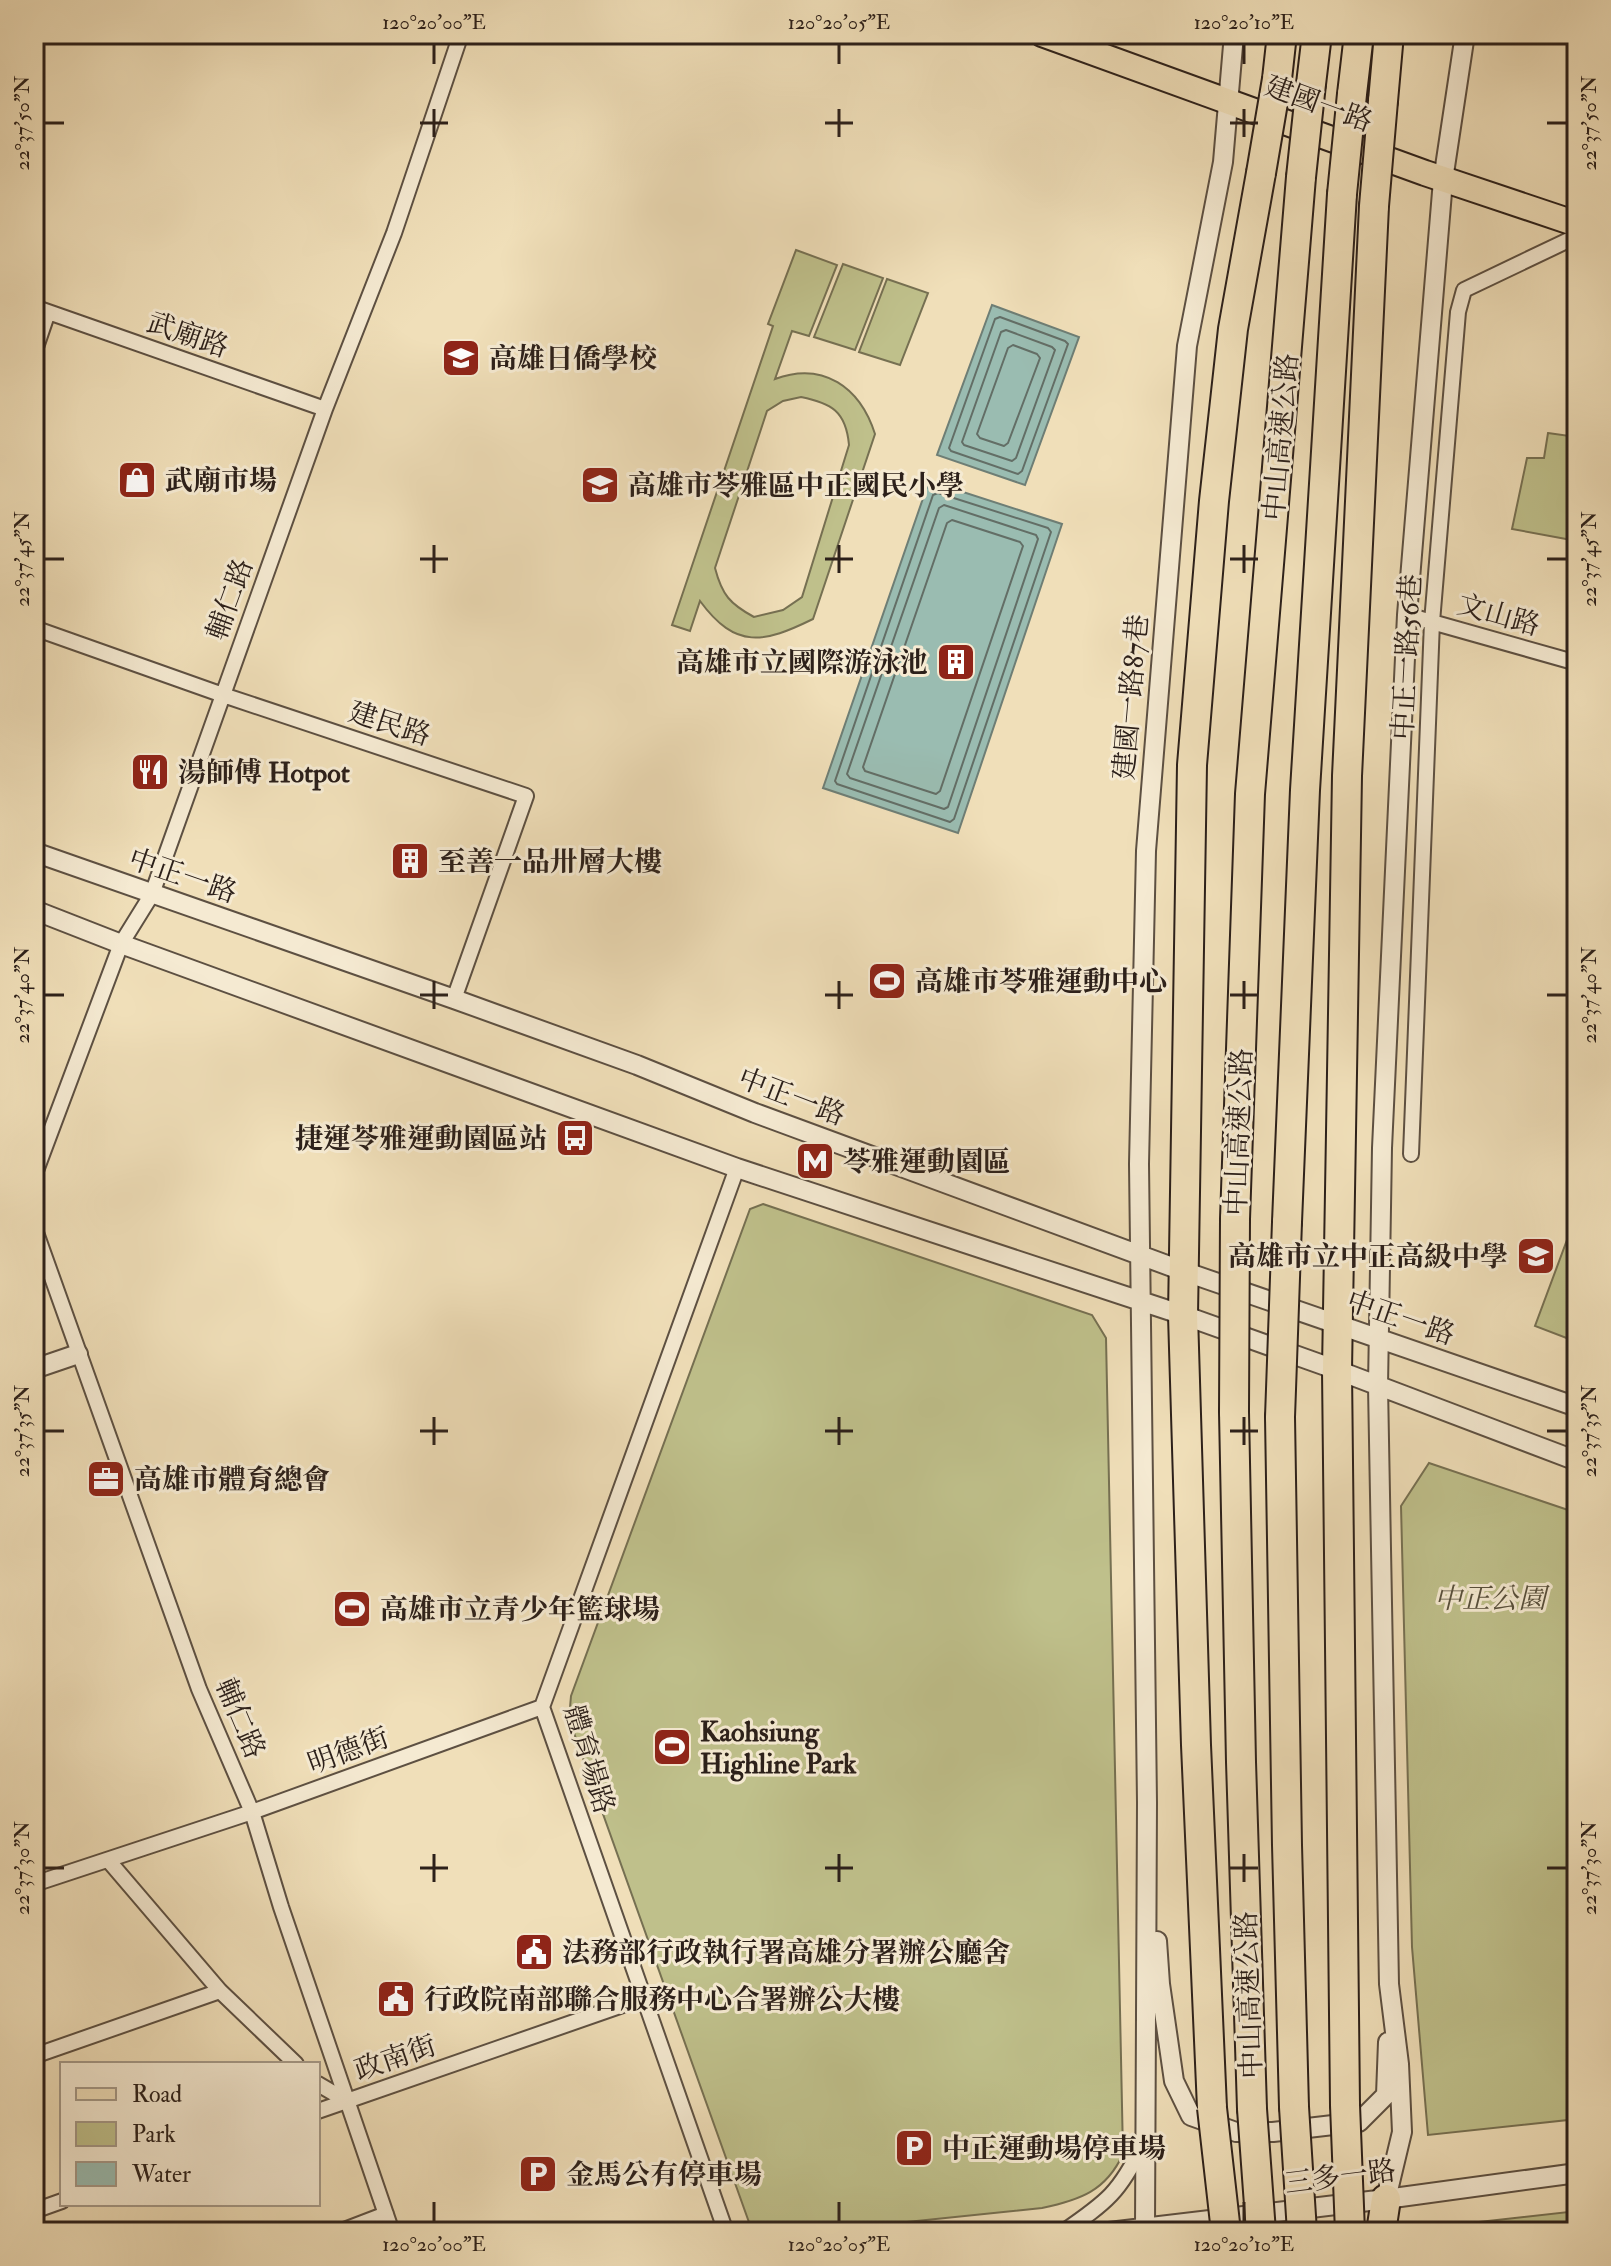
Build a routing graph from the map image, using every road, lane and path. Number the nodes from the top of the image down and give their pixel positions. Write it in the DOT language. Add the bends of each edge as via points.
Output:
graph roads {
  1 [pos="461,34"];
  2 [pos="1042,34"];
  3 [pos="1234,34"];
  4 [pos="1282,34"];
  5 [pos="1317,34"];
  6 [pos="1359,34"];
  7 [pos="1389,34"];
  8 [pos="1465,34"];
  9 [pos="1230,102"];
  10 [pos="1443,180"];
  11 [pos="1577,224"];
  12 [pos="1577,236"];
  13 [pos="41,310"];
  14 [pos="34,353"];
  15 [pos="325,409"];
  16 [pos="1407,615"];
  17 [pos="1432,622"];
  18 [pos="34,628"];
  19 [pos="1577,663"];
  20 [pos="223,695"];
  21 [pos="34,852"];
  22 [pos="152,894"];
  23 [pos="34,910"];
  24 [pos="121,944"];
  25 [pos="454,999"];
  26 [pos="1411,1154"];
  27 [pos="737,1168"];
  28 [pos="34,1176"];
  29 [pos="34,1227"];
  30 [pos="1141,1256"];
  31 [pos="1183,1271"];
  32 [pos="1139,1300"];
  33 [pos="1183,1315"];
  34 [pos="1338,1325"];
  35 [pos="1378,1338"];
  36 [pos="78,1354"];
  37 [pos="34,1369"];
  38 [pos="1337,1370"];
  39 [pos="1378,1386"];
  40 [pos="1577,1407"];
  41 [pos="1577,1461"];
  42 [pos="542,1707"];
  43 [pos="1147,1803"];
  44 [pos="252,1812"];
  45 [pos="108,1860"];
  46 [pos="34,1884"];
  47 [pos="1389,1984"];
  48 [pos="220,1991"];
  49 [pos="643,1998"];
  50 [pos="34,2056"];
  51 [pos="294,2062"];
  52 [pos="320,2085"];
  53 [pos="347,2101"];
  54 [pos="320,2110"];
  55 [pos="1145,2140"];
  56 [pos="1577,2173"];
  57 [pos="1386,2199"];
  58 [pos="60,2202"];
  59 [pos="34,2211"];
  60 [pos="386,2214"];
  61 [pos="1145,2230"];
  62 [pos="339,2232"];
  63 [pos="392,2232"];
  64 [pos="726,2232"];
  65 [pos="1063,2232"];
  66 [pos="1109,2232"];
  67 [pos="1226,2232"];
  68 [pos="1261,2232"];
  69 [pos="1302,2232"];
  70 [pos="1350,2232"];
  71 [pos="1381,2232"];
  1 -- 15 [label="street, 輔仁路" via="394,233"];
  2 -- 9 [label="main road, 建國一路"];
  3 -- 9 [label="street, 建國一路87巷"];
  4 -- 31 [label="highway, bridge" via="1233,329 1192,765"];
  5 -- 68 [label="highway, 中山高速公路, bridge" via="1250,794 1235,1219 1241,1762"];
  6 -- 69 [label="highway, 中山高速公路, bridge" via="1342,194 1305,790 1280,1417 1294,2107"];
  7 -- 34 [label="highway, bridge" via="1374,206 1347,776"];
  8 -- 10 [label="street"];
  9 -- 10 [label="main road, 建國一路"];
  9 -- 30 [label="street, 建國一路87巷" via="1187,346 1147,835"];
  10 -- 11 [label="main road, 建國一路"];
  10 -- 16 [label="street"];
  12 -- 17 [label="street, 中正一路56巷" via="1464,290"];
  13 -- 14 [label="street"];
  13 -- 15 [label="street, 武廟路"];
  15 -- 20 [label="street, 輔仁路"];
  16 -- 17 [label="street, 文山路"];
  16 -- 35 [label="street"];
  17 -- 19 [label="street, 文山路"];
  17 -- 26 [label="street, 中正一路56巷"];
  18 -- 20 [label="street, 建民路"];
  20 -- 22 [label="street, 輔仁路"];
  20 -- 25 [label="street, 建民路" via="526,796"];
  21 -- 22 [label="street, 中正一路"];
  22 -- 24 [label="street, 輔仁路"];
  22 -- 25 [label="street, 中正一路"];
  23 -- 24 [label="street"];
  24 -- 27 [label="street"];
  24 -- 28 [label="street, 輔仁路"];
  25 -- 30 [label="street, 中正一路"];
  27 -- 32 [label="street"];
  27 -- 42 [label="street, 體育場路"];
  29 -- 36 [label="street, 輔仁路"];
  30 -- 31 [label="street, 中正一路"];
  30 -- 32 [label="street, 建國一路87巷"];
  31 -- 33 [label="highway"];
  31 -- 34 [label="street, 中正一路"];
  32 -- 33 [label="street"];
  32 -- 43 [label="street, 建國一路87巷"];
  33 -- 38 [label="street"];
  33 -- 67 [label="highway, bridge" via="1212,2108"];
  34 -- 35 [label="street, 中正一路"];
  34 -- 38 [label="highway"];
  35 -- 39 [label="street"];
  35 -- 40 [label="street, 中正一路"];
  36 -- 37 [label="street"];
  36 -- 44 [label="street, 輔仁路" via="199,1689"];
  38 -- 39 [label="street"];
  38 -- 70 [label="highway, bridge"];
  39 -- 41 [label="street"];
  39 -- 47 [label="street"];
  42 -- 44 [label="street, 明德街"];
  42 -- 49 [label="street, 體育場路"];
  43 -- 47 [label="street" via="1160,1984 1174,2081 1191,2116 1236,2132 1359,2122 1386,2095"];
  43 -- 55 [label="street"];
  44 -- 45 [label="street, 明德街"];
  44 -- 53 [label="street, 輔仁路"];
  45 -- 46 [label="street, 明德街"];
  45 -- 48 [label="street"];
  47 -- 57 [label="street" via="1402,2132"];
  48 -- 50 [label="street"];
  48 -- 51 [label="street"];
  49 -- 53 [label="street, 政南街"];
  49 -- 64 [label="street, 體育場路"];
  52 -- 53 [label="street"];
  53 -- 54 [label="street, 政南街"];
  53 -- 60 [label="street, 輔仁路"];
  55 -- 61 [label="street"];
  55 -- 65 [label="street" via="1112,2196"];
  56 -- 57 [label="street, 三多一路"];
  57 -- 61 [label="street, 三多一路"];
  57 -- 71 [label="highway"];
  58 -- 59 [label="street"];
  60 -- 62 [label="street"];
  60 -- 63 [label="street, 輔仁路"];
  61 -- 66 [label="street, 三多一路"];
}
